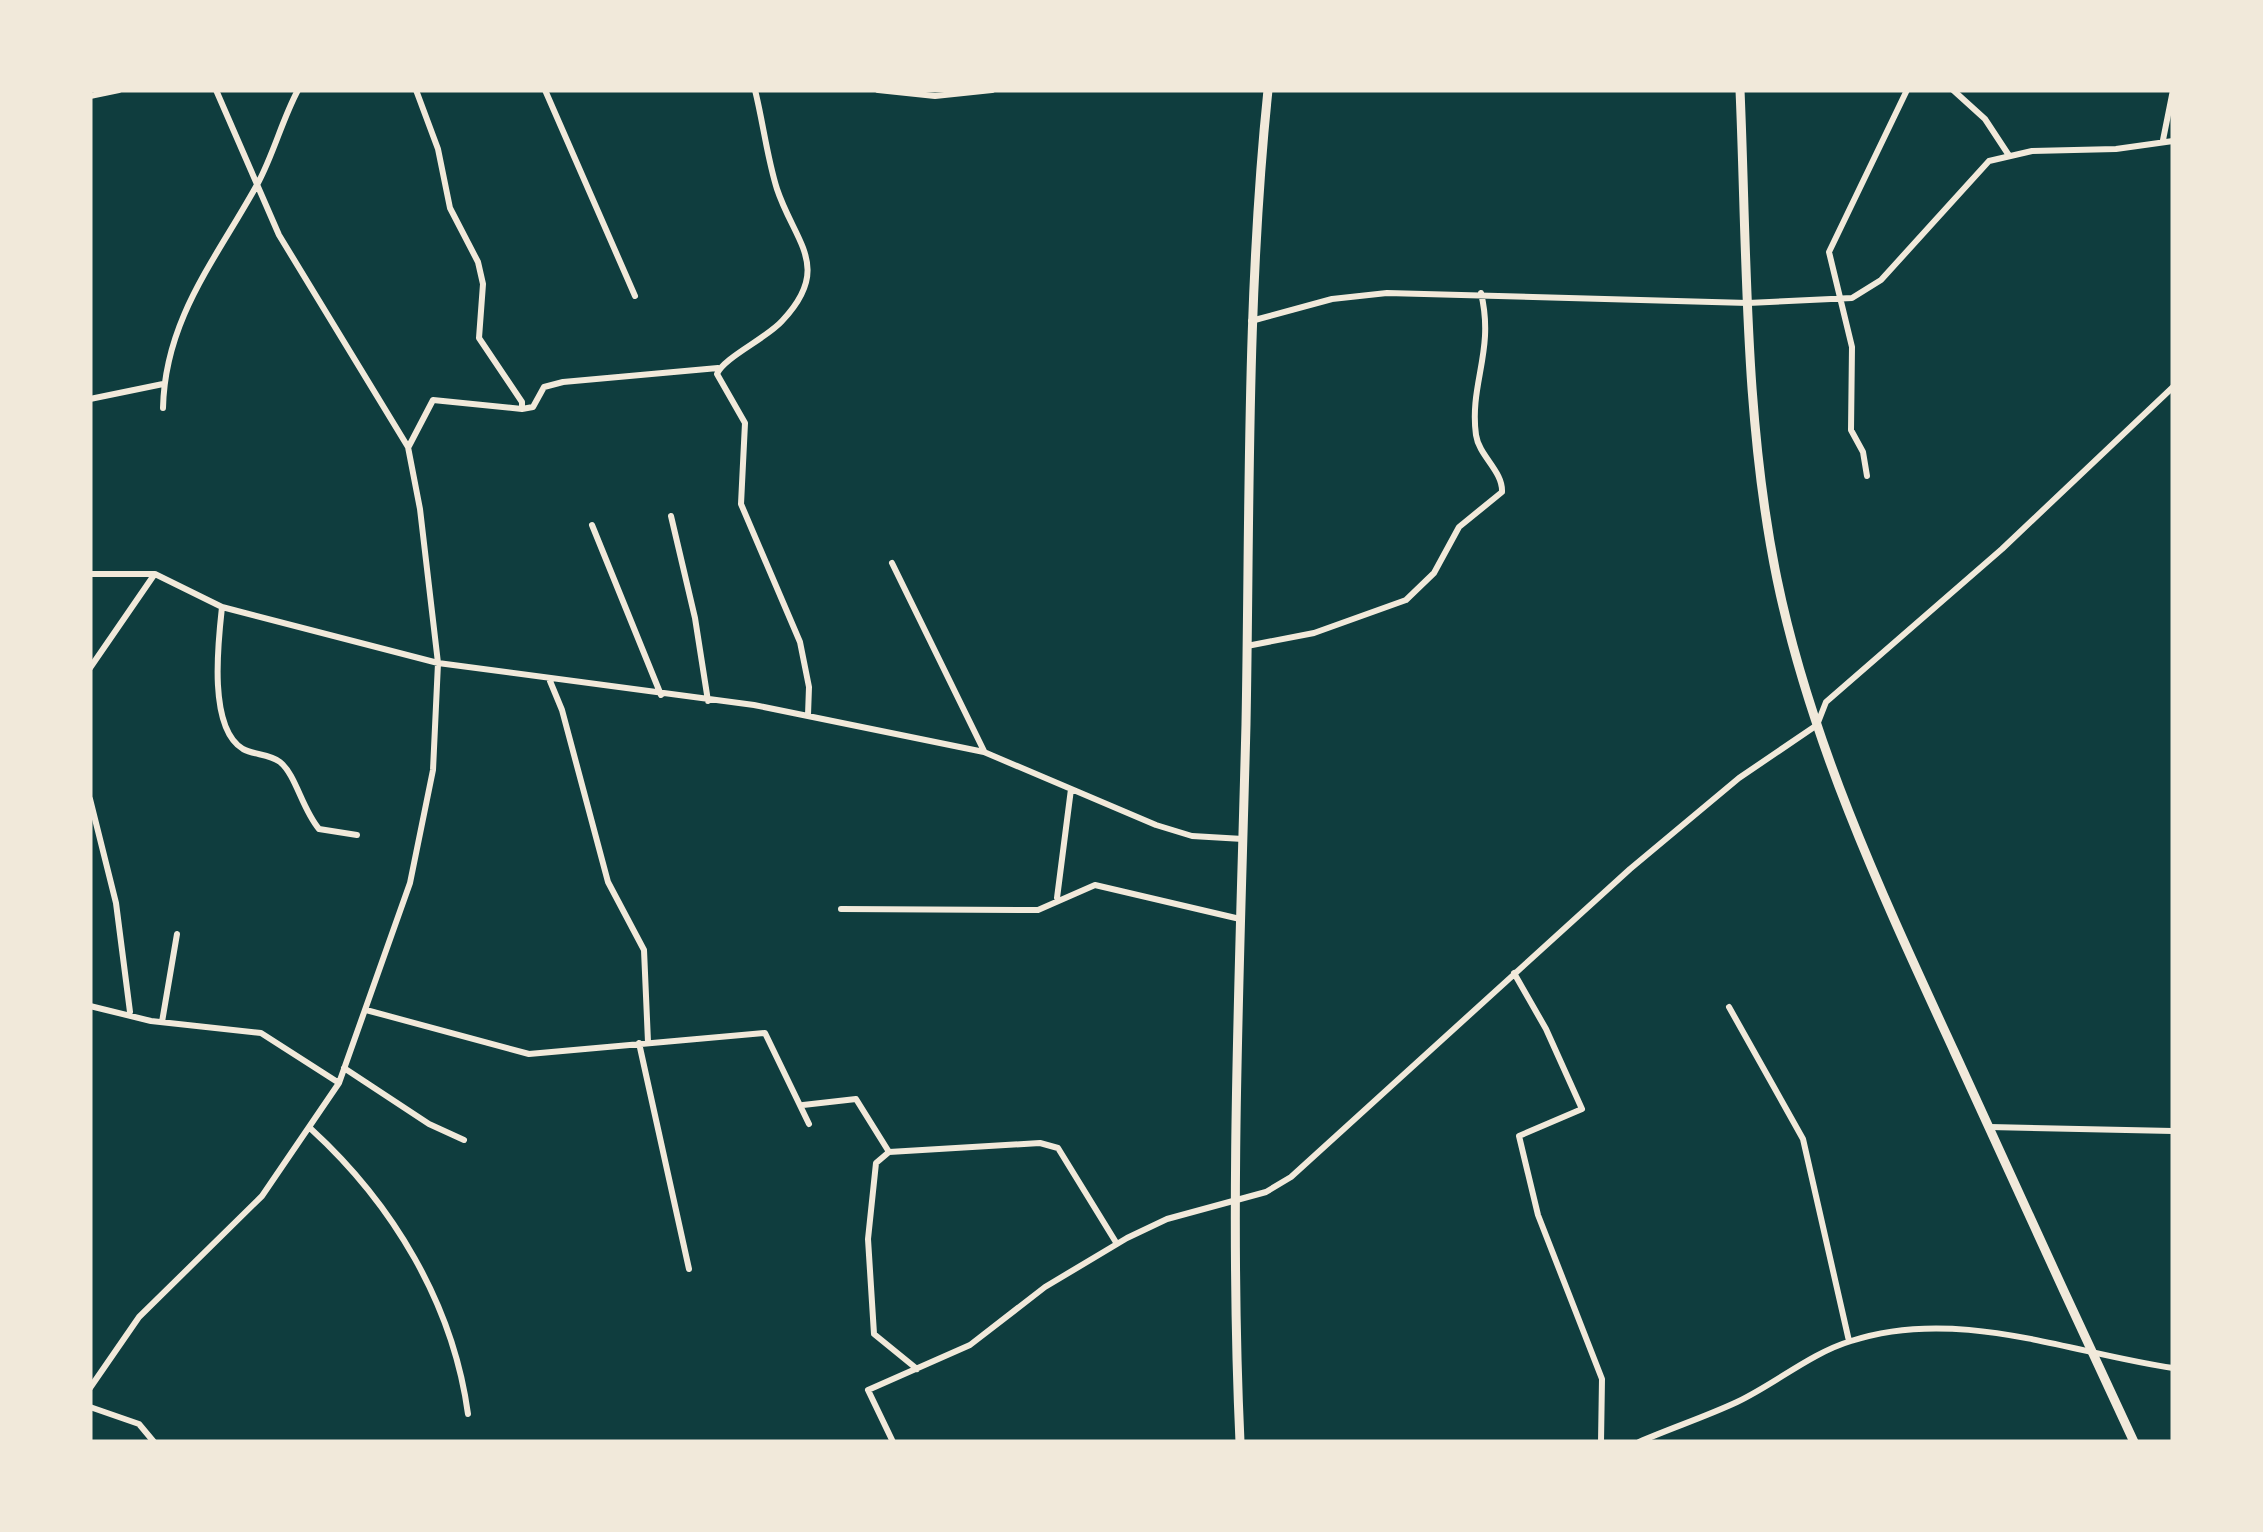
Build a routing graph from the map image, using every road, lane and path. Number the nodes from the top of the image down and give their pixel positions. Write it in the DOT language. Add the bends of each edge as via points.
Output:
graph roads {
  1 [pos="119,90"];
  2 [pos="216,90"];
  3 [pos="298,90"];
  4 [pos="417,90"];
  5 [pos="545,90"];
  6 [pos="755,90"];
  7 [pos="878,90"];
  8 [pos="992,90"];
  9 [pos="1268,90"];
  10 [pos="1740,90"];
  11 [pos="1907,90"];
  12 [pos="1953,90"];
  13 [pos="2173,90"];
  14 [pos="90,96"];
  15 [pos="2163,140"];
  16 [pos="2173,141"];
  17 [pos="2008,154"];
  18 [pos="259,181"];
  19 [pos="1482,292"];
  20 [pos="635,296"];
  21 [pos="1838,300"];
  22 [pos="1748,302"];
  23 [pos="1251,321"];
  24 [pos="718,368"];
  25 [pos="164,384"];
  26 [pos="2173,387"];
  27 [pos="90,399"];
  28 [pos="163,408"];
  29 [pos="522,408"];
  30 [pos="408,448"];
  31 [pos="1867,476"];
  32 [pos="671,516"];
  33 [pos="592,525"];
  34 [pos="892,564"];
  35 [pos="90,574"];
  36 [pos="155,574"];
  37 [pos="222,607"];
  38 [pos="1247,646"];
  39 [pos="438,664"];
  40 [pos="90,668"];
  41 [pos="549,680"];
  42 [pos="662,696"];
  43 [pos="708,701"];
  44 [pos="808,715"];
  45 [pos="1817,724"];
  46 [pos="984,752"];
  47 [pos="1071,790"];
  48 [pos="90,799"];
  49 [pos="357,835"];
  50 [pos="1243,839"];
  51 [pos="1058,899"];
  52 [pos="841,909"];
  53 [pos="1242,919"];
  54 [pos="177,934"];
  55 [pos="1514,973"];
  56 [pos="90,1006"];
  57 [pos="1729,1008"];
  58 [pos="366,1010"];
  59 [pos="130,1012"];
  60 [pos="162,1022"];
  61 [pos="644,1043"];
  62 [pos="344,1068"];
  63 [pos="339,1084"];
  64 [pos="803,1105"];
  65 [pos="810,1124"];
  66 [pos="1989,1128"];
  67 [pos="312,1130"];
  68 [pos="2173,1131"];
  69 [pos="464,1140"];
  70 [pos="888,1152"];
  71 [pos="1238,1199"];
  72 [pos="1117,1244"];
  73 [pos="689,1268"];
  74 [pos="1849,1341"];
  75 [pos="2090,1350"];
  76 [pos="2173,1368"];
  77 [pos="917,1369"];
  78 [pos="90,1388"];
  79 [pos="90,1407"];
  80 [pos="468,1414"];
  81 [pos="154,1442"];
  82 [pos="893,1442"];
  83 [pos="1240,1442"];
  84 [pos="1601,1442"];
  85 [pos="1639,1442"];
  86 [pos="2134,1442"];
  1 -- 14 [label="street"];
  2 -- 18 [label="street"];
  3 -- 18 [label="street"];
  4 -- 29 [label="street" via="450,208 478,262 479,338"];
  5 -- 20 [label="street"];
  6 -- 24 [label="street" via="778,190 805,245 806,286 782,322"];
  7 -- 8 [label="street" via="935,96"];
  9 -- 23 [label="main road"];
  10 -- 22 [label="main road"];
  11 -- 21 [label="street" via="1833,238 1828,263"];
  12 -- 17 [label="street"];
  13 -- 15 [label="street"];
  15 -- 16 [label="street"];
  15 -- 17 [label="street"];
  17 -- 21 [label="street" via="1973,175 1881,280"];
  18 -- 25 [label="street" via="215,248 166,359"];
  18 -- 30 [label="street" via="279,234"];
  19 -- 22 [label="street"];
  19 -- 23 [label="street" via="1332,299"];
  19 -- 38 [label="street" via="1489,333 1476,438 1502,492 1459,527 1434,573 1406,600 1314,633"];
  21 -- 22 [label="street"];
  21 -- 31 [label="street" via="1852,346 1851,430"];
  22 -- 45 [label="main road" via="1759,466 1776,578"];
  23 -- 38 [label="main road"];
  24 -- 29 [label="street" via="563,382 544,387 533,407"];
  24 -- 44 [label="street" via="718,380 744,423 740,480 746,524 800,642"];
  25 -- 27 [label="street"];
  25 -- 28 [label="street"];
  26 -- 45 [label="street" via="2002,549 1826,702"];
  29 -- 30 [label="street" via="433,400"];
  30 -- 39 [label="street"];
  32 -- 43 [label="street"];
  33 -- 42 [label="street"];
  34 -- 46 [label="street"];
  35 -- 36 [label="street"];
  36 -- 37 [label="street"];
  36 -- 40 [label="street"];
  37 -- 39 [label="street"];
  37 -- 49 [label="street" via="216,655 227,734 244,749 279,760 319,829"];
  38 -- 50 [label="main road"];
  39 -- 41 [label="street"];
  39 -- 58 [label="street" via="424,824 395,934"];
  41 -- 42 [label="street"];
  41 -- 61 [label="street" via="608,882 644,950"];
  42 -- 43 [label="street"];
  43 -- 44 [label="street"];
  44 -- 46 [label="street"];
  45 -- 55 [label="street" via="1738,778"];
  45 -- 66 [label="main road" via="1900,933"];
  46 -- 47 [label="street"];
  47 -- 50 [label="street" via="1156,826"];
  47 -- 51 [label="street"];
  48 -- 59 [label="street" via="116,903"];
  50 -- 53 [label="main road"];
  51 -- 52 [label="street" via="1014,912"];
  51 -- 53 [label="street" via="1095,885"];
  53 -- 71 [label="main road"];
  54 -- 60 [label="street"];
  55 -- 71 [label="street" via="1291,1177"];
  55 -- 84 [label="street" via="1582,1109 1519,1136 1538,1215 1602,1379"];
  56 -- 59 [label="street"];
  57 -- 74 [label="street" via="1803,1139"];
  58 -- 61 [label="street" via="529,1054"];
  58 -- 62 [label="street"];
  59 -- 60 [label="street"];
  60 -- 63 [label="street" via="261,1033"];
  61 -- 64 [label="street" via="765,1033"];
  61 -- 73 [label="street"];
  62 -- 63 [label="street"];
  62 -- 69 [label="street"];
  63 -- 67 [label="street"];
  64 -- 65 [label="street"];
  64 -- 70 [label="street" via="856,1099"];
  66 -- 68 [label="street"];
  66 -- 75 [label="main road"];
  67 -- 78 [label="street" via="239,1221 139,1317"];
  67 -- 80 [label="street" via="362,1182 420,1268 457,1354"];
  70 -- 72 [label="street" via="1040,1143 1058,1148"];
  70 -- 77 [label="street" via="876,1163 868,1239 874,1334"];
  71 -- 72 [label="street" via="1167,1219"];
  71 -- 83 [label="main road"];
  72 -- 77 [label="street" via="1046,1286 970,1346"];
  74 -- 75 [label="street" via="1942,1330"];
  74 -- 85 [label="street" via="1736,1402"];
  75 -- 76 [label="street"];
  75 -- 86 [label="main road"];
  77 -- 82 [label="street" via="868,1390"];
  79 -- 81 [label="street" via="139,1424"];
}
